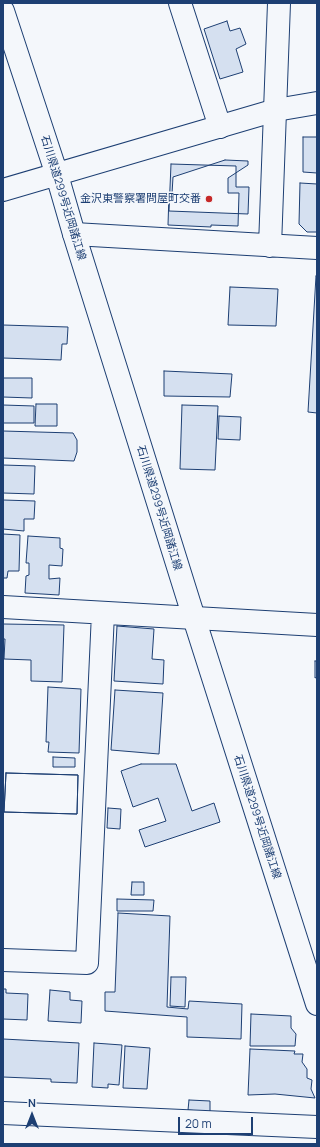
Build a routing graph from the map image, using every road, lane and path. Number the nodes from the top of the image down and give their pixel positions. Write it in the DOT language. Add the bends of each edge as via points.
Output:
graph roads {
  1 [pos="180,3"];
  2 [pos="279,3"];
  3 [pos="3,10"];
  4 [pos="317,103"];
  5 [pos="276,110"];
  6 [pos="220,127"];
  7 [pos="57,175"];
  8 [pos="3,190"];
  9 [pos="74,234"];
  10 [pos="270,246"];
  11 [pos="317,248"];
  12 [pos="3,607"];
  13 [pos="103,613"];
  14 [pos="194,618"];
  15 [pos="317,625"];
  16 [pos="3,960"];
  17 [pos="317,1004"];
  18 [pos="3,1114"];
  19 [pos="317,1127"];
  1 -- 6 [label="street"];
  2 -- 5 [label="street"];
  3 -- 7 [label="street, 石川県道299号近岡諸江線"];
  4 -- 5 [label="street"];
  5 -- 6 [label="street"];
  5 -- 10 [label="street"];
  6 -- 7 [label="street"];
  7 -- 8 [label="street"];
  7 -- 9 [label="street, 石川県道299号近岡諸江線"];
  9 -- 10 [label="street"];
  9 -- 14 [label="street, 石川県道299号近岡諸江線"];
  10 -- 11 [label="street"];
  12 -- 13 [label="street"];
  13 -- 14 [label="street"];
  13 -- 16 [label="street" via="87,963"];
  14 -- 15 [label="street"];
  14 -- 17 [label="street, 石川県道299号近岡諸江線"];
  18 -- 19 [label="street"];
}
